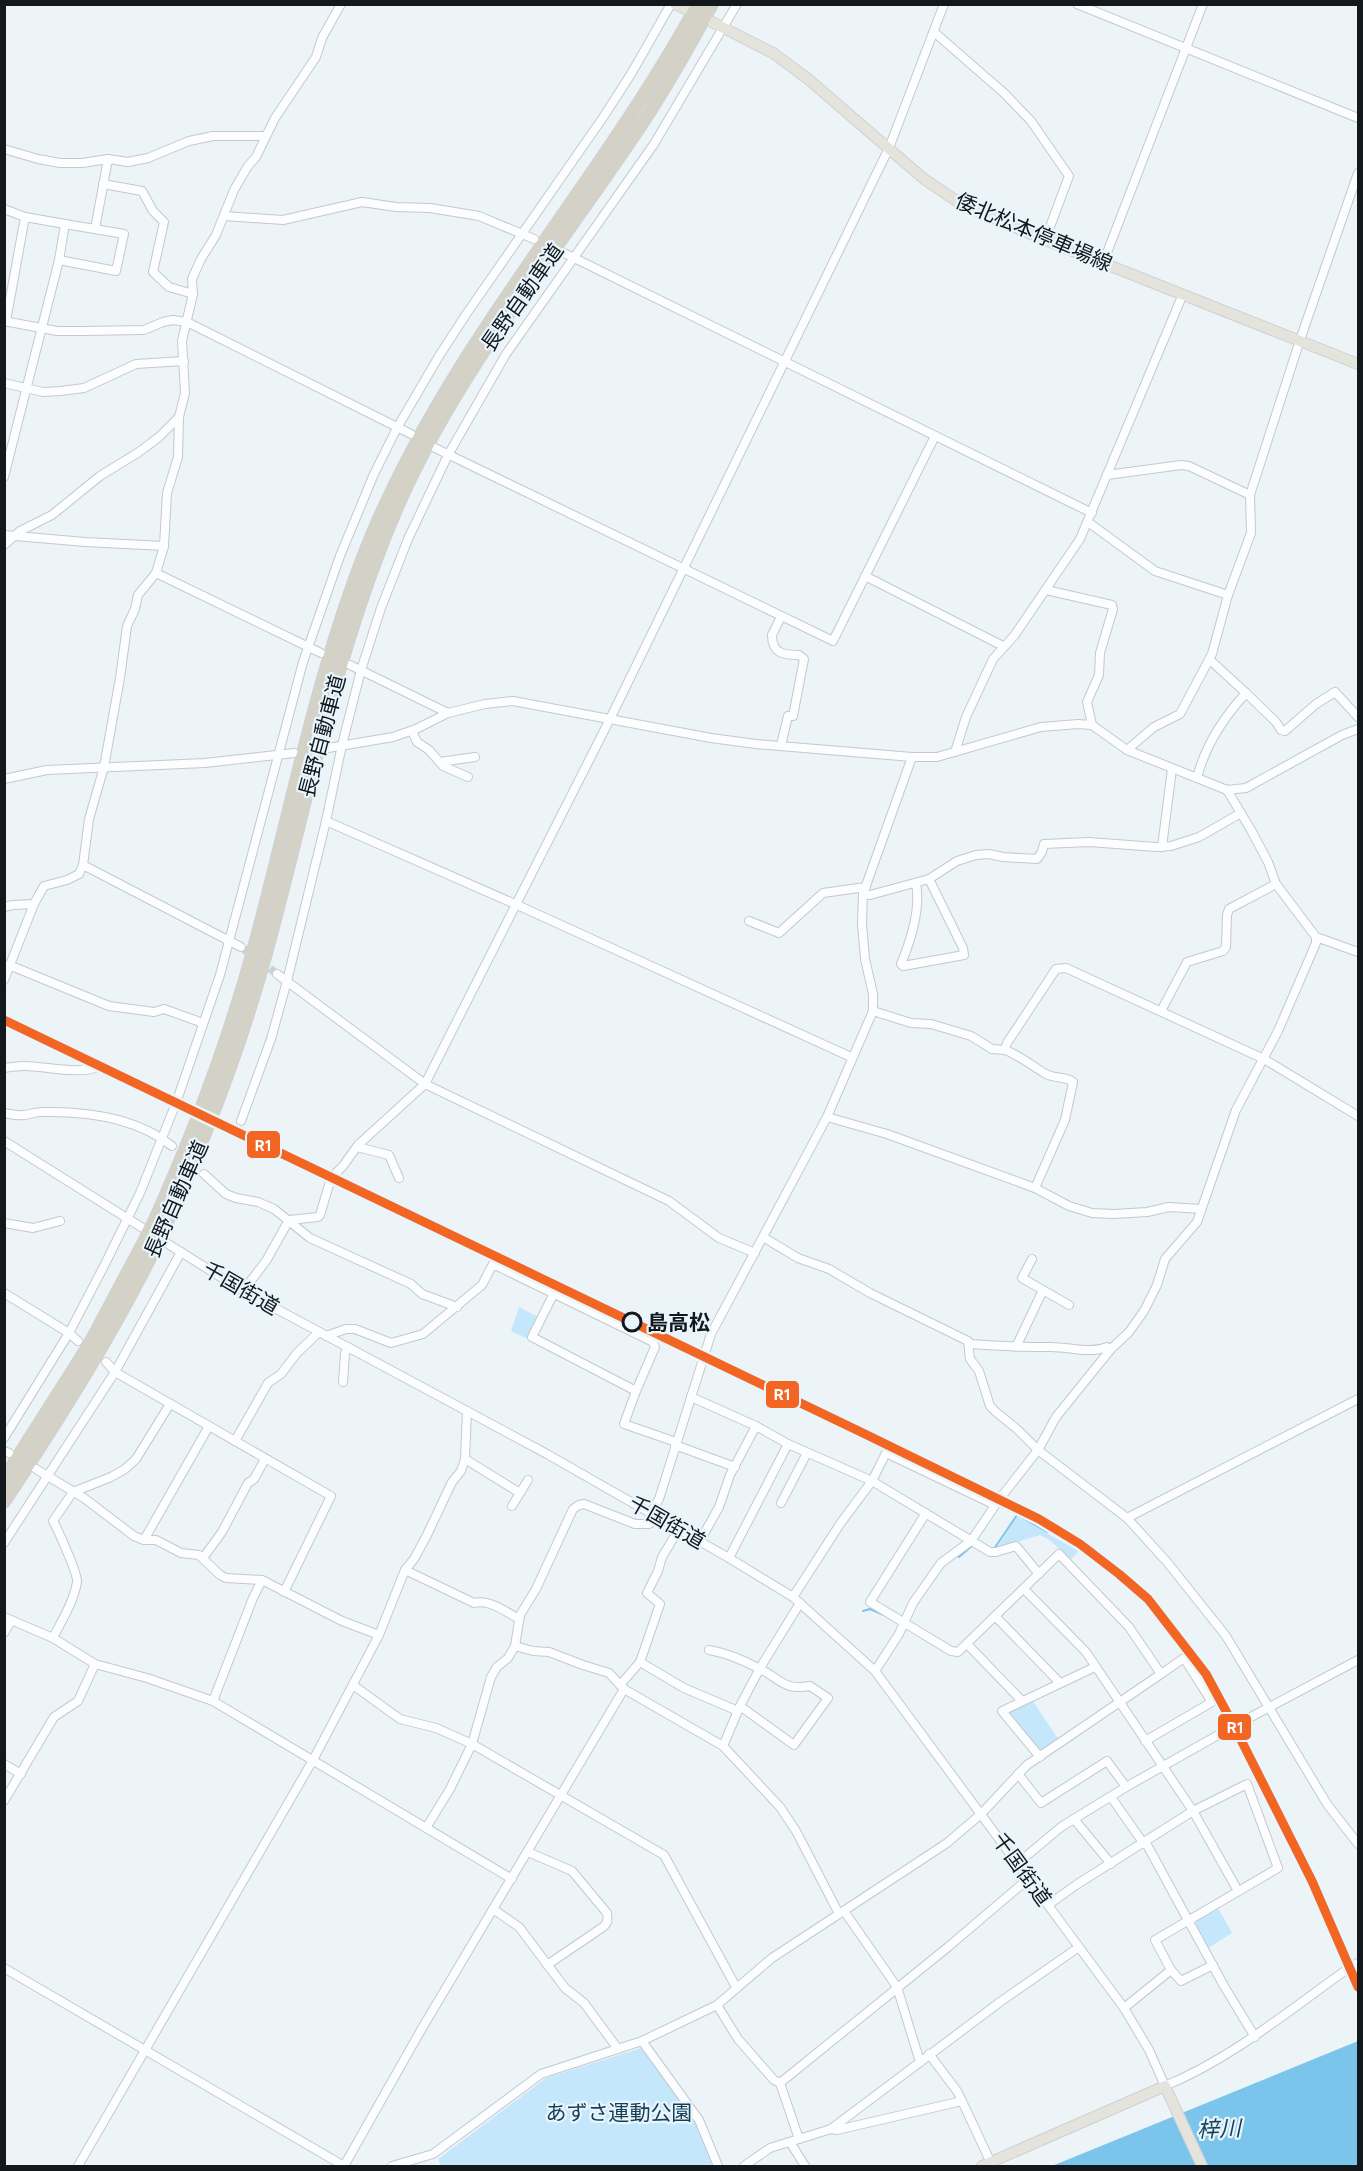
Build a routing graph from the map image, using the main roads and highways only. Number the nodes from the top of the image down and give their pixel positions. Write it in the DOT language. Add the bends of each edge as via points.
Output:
graph roads {
  1 [pos="698,4"];
  2 [pos="712,4"];
  3 [pos="712,22"];
  4 [pos="1359,364"];
  5 [pos="209,1108"];
  6 [pos="151,1242"];
  7 [pos="4,1479"];
  8 [pos="4,1502"];
  9 [pos="986,2165"];
  10 [pos="1202,2166"];
  1 -- 5 [label="highway, 長野自動車道" via="632,115 465,358 393,487 333,645"];
  2 -- 5 [label="highway, 長野自動車道" via="643,122 475,365 404,493 369,576 345,649 240,1041"];
  3 -- 4 [label="main road, 倭北松本停車場線" via="773,53 961,204"];
  5 -- 6 [label="highway, 長野自動車道, bridge"];
  6 -- 7 [label="highway, 長野自動車道"];
  6 -- 8 [label="highway, 長野自動車道" via="120,1316"];
  9 -- 10 [label="main road" via="1165,2086"];
}
